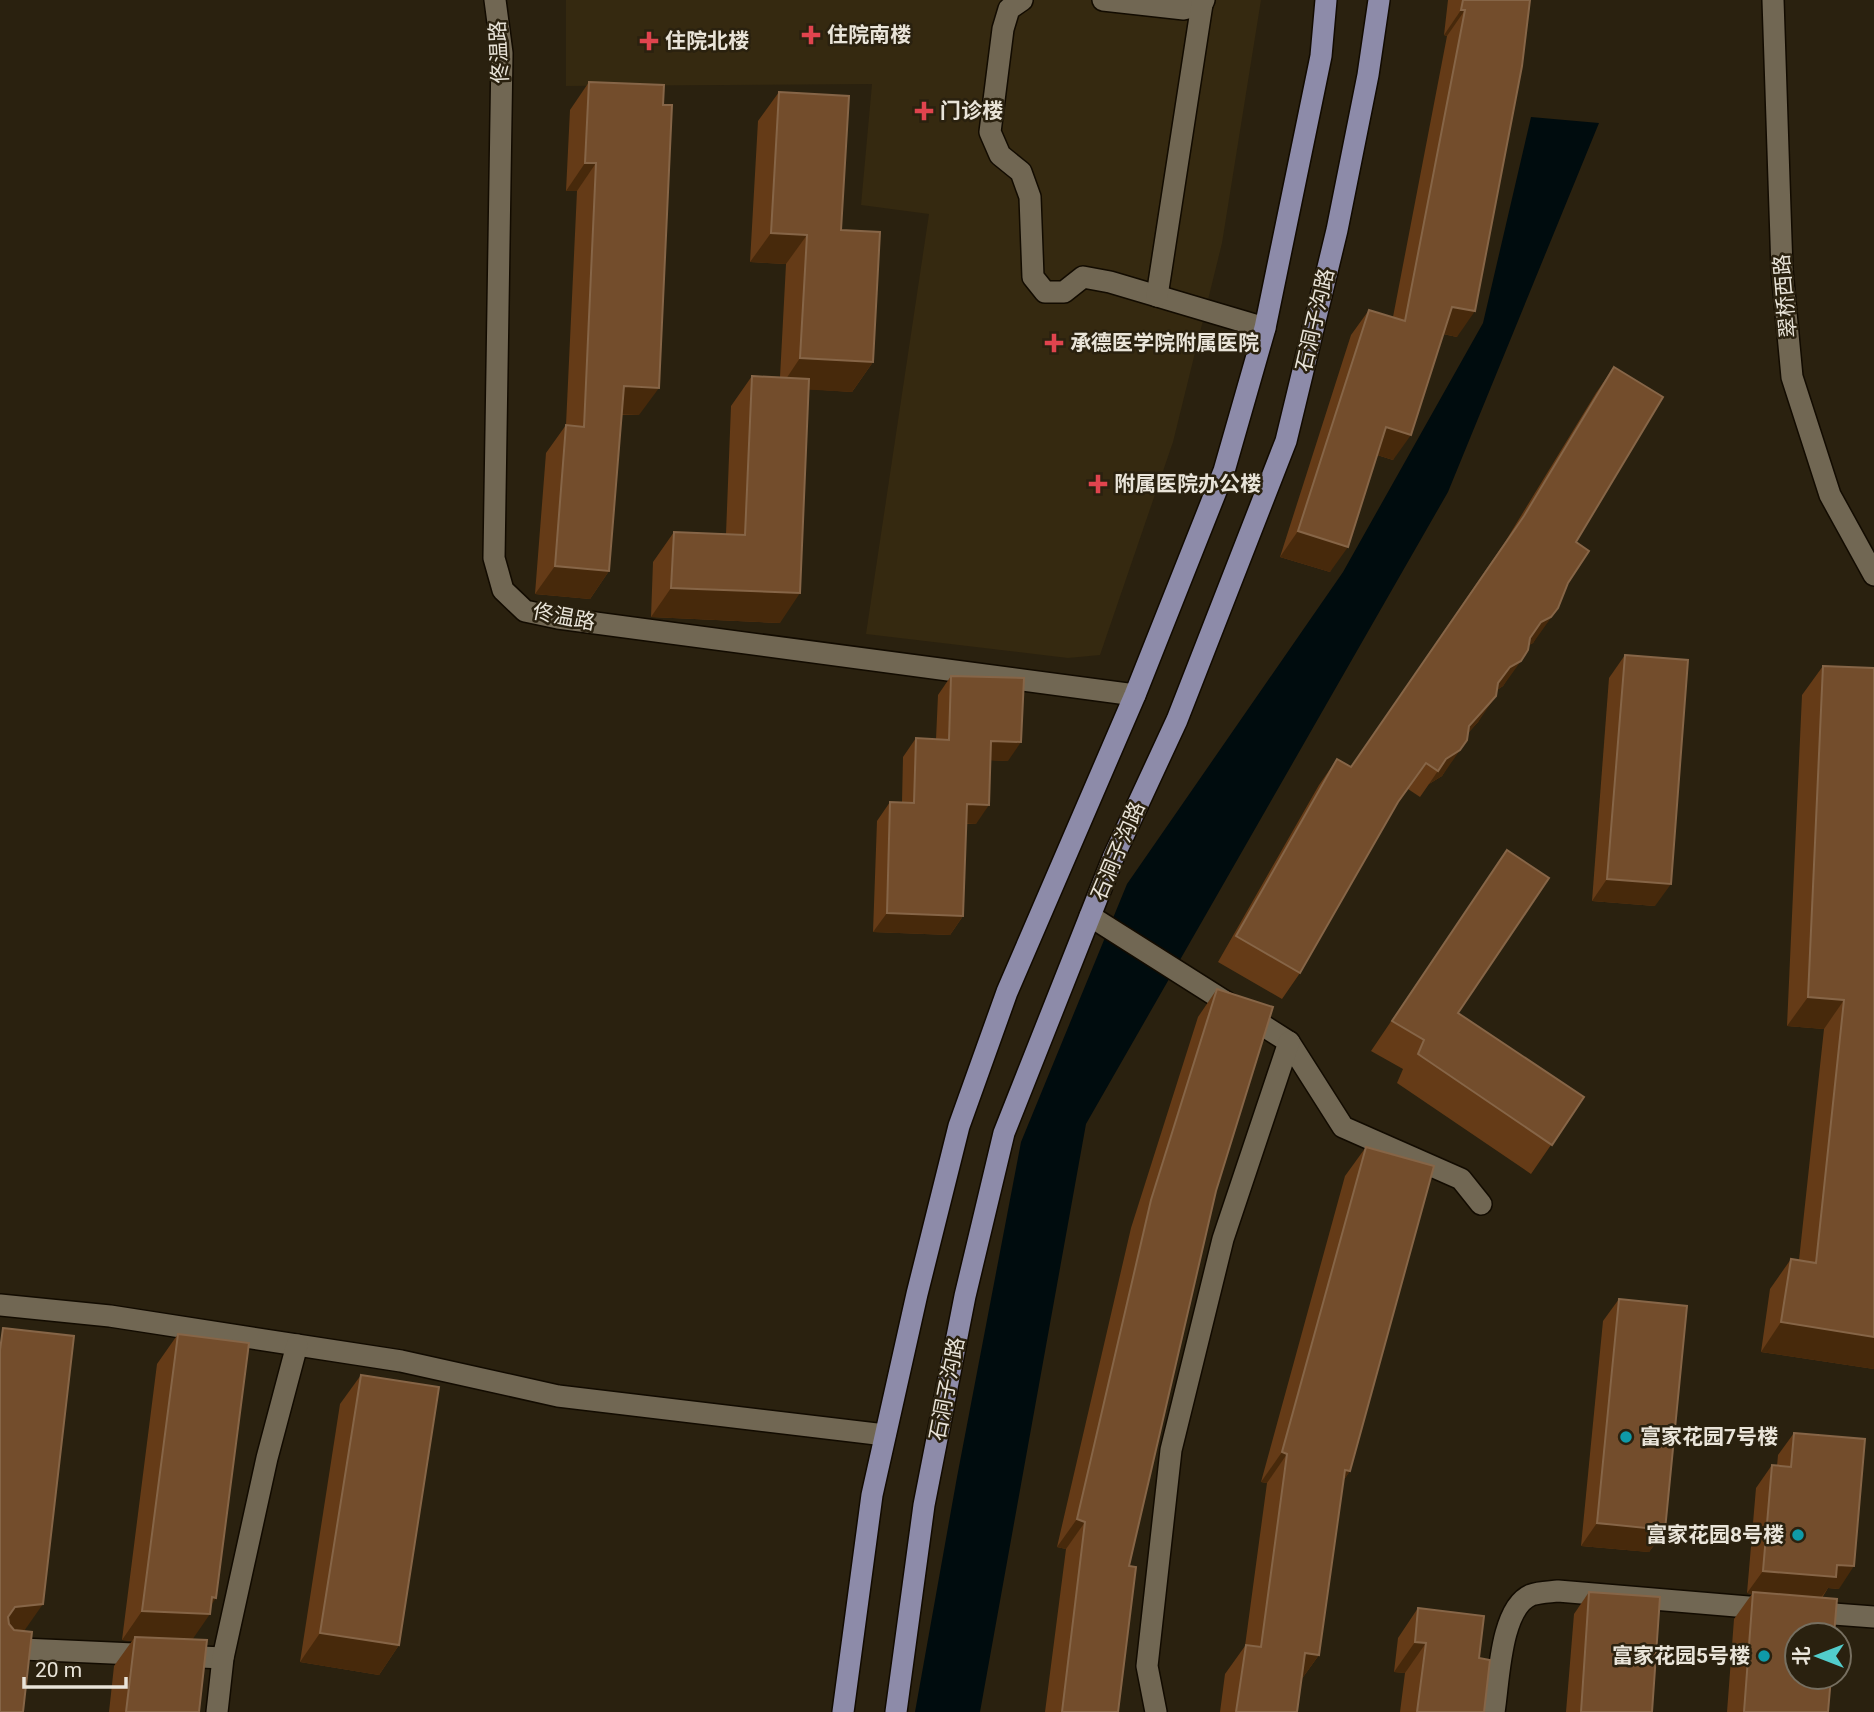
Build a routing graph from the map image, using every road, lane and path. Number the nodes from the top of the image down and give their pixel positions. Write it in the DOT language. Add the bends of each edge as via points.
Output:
graph roads {
  1 [pos="495,0"];
  2 [pos="1021,0"];
  3 [pos="1103,0"];
  4 [pos="1326,0"];
  5 [pos="1379,0"];
  6 [pos="1773,0"];
  7 [pos="1203,2"];
  8 [pos="1157,296"];
  9 [pos="1265,328"];
  10 [pos="1874,575"];
  11 [pos="1135,695"];
  12 [pos="1099,921"];
  13 [pos="1289,1042"];
  14 [pos="1481,1203"];
  15 [pos="0,1306"];
  16 [pos="297,1345"];
  17 [pos="885,1436"];
  18 [pos="1874,1617"];
  19 [pos="0,1648"];
  20 [pos="223,1658"];
  21 [pos="217,1712"];
  22 [pos="843,1712"];
  23 [pos="896,1712"];
  24 [pos="1156,1712"];
  25 [pos="1494,1712"];
  1 -- 11 [label="street, 佟温路" via="502,53 494,558 503,590 525,611 558,618"];
  2 -- 8 [label="street" via="1009,9 1003,29 990,132 1000,155 1021,172 1030,197 1033,277 1045,292 1064,292 1083,278"];
  3 -- 7 [label="street" via="1184,9"];
  4 -- 9 [label="main road" via="1321,56"];
  5 -- 12 [label="main road, 石洞子沟路" via="1337,230 1286,441 1177,720 1113,858"];
  6 -- 10 [label="street, 翠桥西路" via="1782,270 1792,377 1830,495"];
  7 -- 8 [label="street"];
  8 -- 9 [label="street"];
  9 -- 11 [label="main road" via="1224,471"];
  11 -- 17 [label="main road" via="1007,992 959,1126"];
  12 -- 13 [label="street"];
  12 -- 23 [label="main road, 石洞子沟路" via="1004,1133 965,1296 924,1505"];
  13 -- 14 [label="street" via="1343,1127 1461,1179"];
  13 -- 24 [label="street" via="1223,1239 1171,1450 1147,1666"];
  15 -- 16 [label="street" via="110,1316"];
  16 -- 17 [label="street" via="401,1361 558,1396"];
  16 -- 20 [label="street"];
  17 -- 22 [label="main road" via="872,1495"];
  18 -- 25 [label="street" via="1558,1591 1530,1595 1513,1612 1504,1634"];
  19 -- 20 [label="street"];
  20 -- 21 [label="street"];
}
